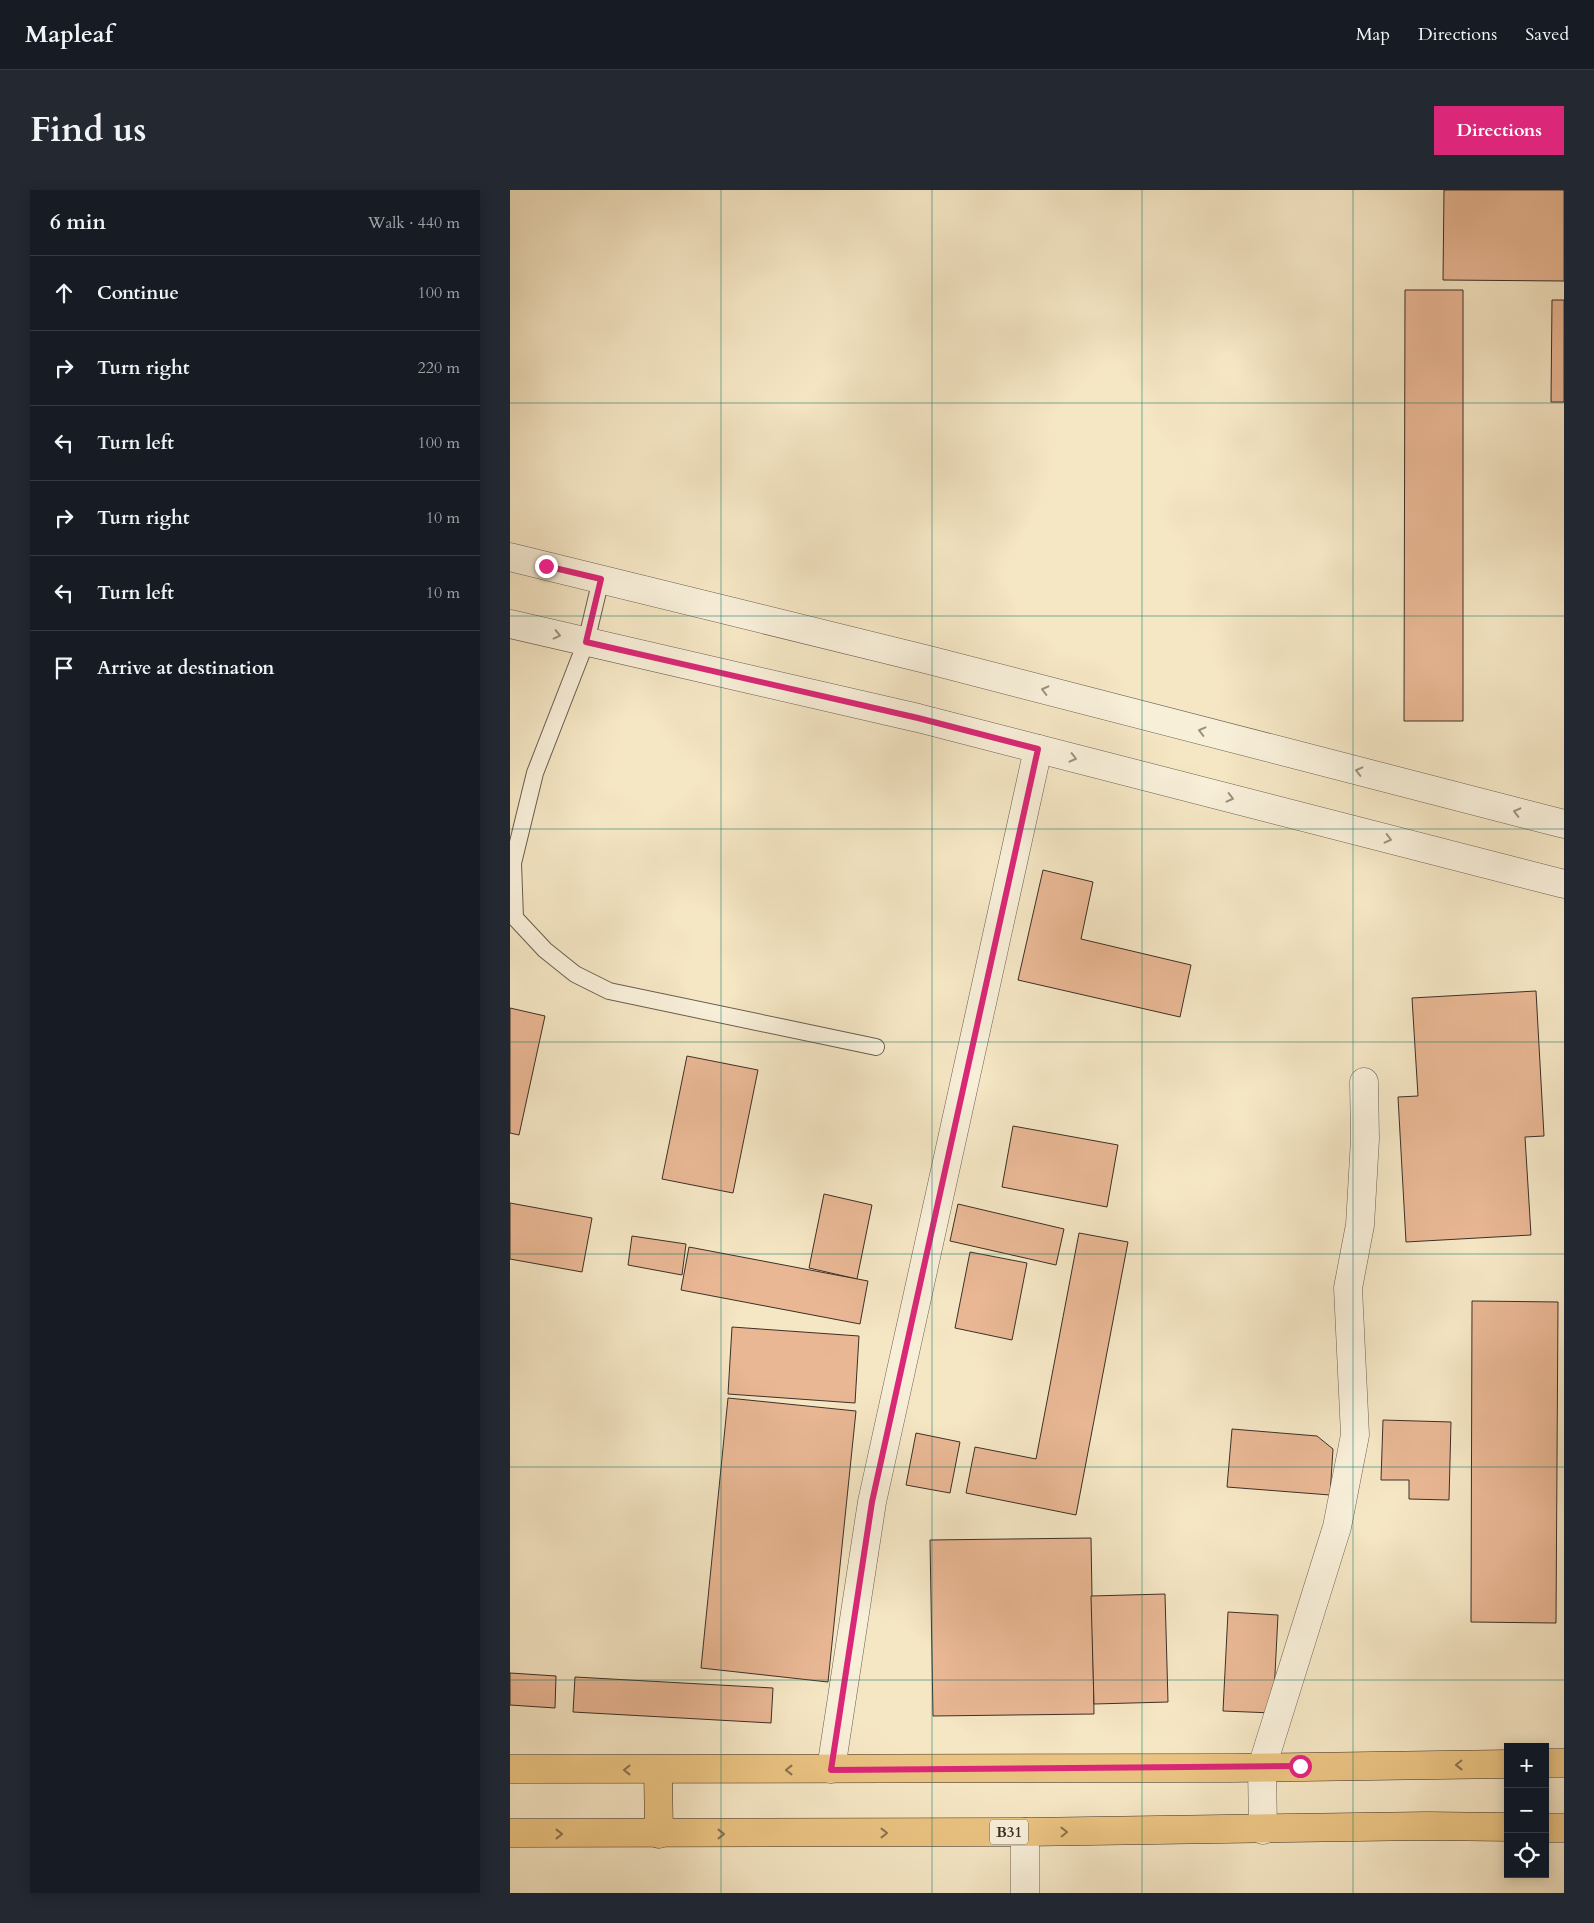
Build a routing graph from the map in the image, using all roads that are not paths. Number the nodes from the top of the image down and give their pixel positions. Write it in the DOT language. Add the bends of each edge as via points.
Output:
graph roads {
  1 [pos="510,557"];
  2 [pos="601,579"];
  3 [pos="510,624"];
  4 [pos="586,642"];
  5 [pos="1038,749"];
  6 [pos="1564,824"];
  7 [pos="1564,884"];
  8 [pos="876,1047"];
  9 [pos="1364,1082"];
  10 [pos="1564,1763"];
  11 [pos="1504,1764"];
  12 [pos="1549,1764"];
  13 [pos="1262,1767"];
  14 [pos="510,1770"];
  15 [pos="658,1770"];
  16 [pos="831,1770"];
  17 [pos="1504,1827"];
  18 [pos="1549,1828"];
  19 [pos="1564,1828"];
  20 [pos="1263,1830"];
  21 [pos="1025,1832"];
  22 [pos="510,1833"];
  23 [pos="659,1834"];
  24 [pos="1025,1893"];
  1 -- 2 [label="street"];
  2 -- 4 [label="lane"];
  6 -- 2 [label="street, one-way"];
  3 -- 4 [label="street, one-way"];
  4 -- 5 [label="street" via="918,718"];
  4 -- 8 [label="lane" via="535,773 513,863 515,918 545,950 575,974 609,991"];
  5 -- 7 [label="street, one-way"];
  5 -- 16 [label="street" via="872,1502"];
  9 -- 13 [label="street" via="1365,1139 1360,1224 1348,1288 1354,1435 1337,1527"];
  10 -- 12 [label="main road"];
  11 -- 13 [label="main road, one-way"];
  13 -- 16 [label="main road"];
  13 -- 20 [label="street"];
  15 -- 14 [label="main road, one-way"];
  16 -- 15 [label="main road, one-way"];
  15 -- 23 [label="main road"];
  17 -- 20 [label="main road, B31"];
  18 -- 19 [label="main road"];
  21 -- 20 [label="main road, B31, one-way"];
  23 -- 21 [label="main road, B31, one-way"];
  21 -- 24 [label="street"];
  22 -- 23 [label="main road, B31, one-way"];
}
